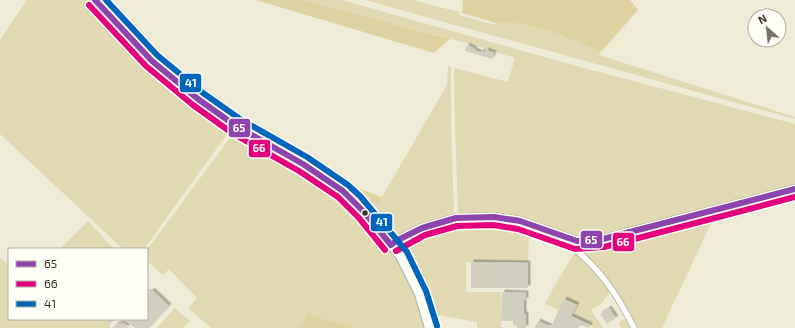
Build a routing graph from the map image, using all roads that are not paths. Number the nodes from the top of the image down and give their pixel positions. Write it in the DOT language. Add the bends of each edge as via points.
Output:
graph roads {
  1 [pos="95,0"];
  2 [pos="795,189"];
  3 [pos="577,241"];
  4 [pos="391,245"];
  5 [pos="429,328"];
  6 [pos="634,328"];
  1 -- 4 [label="main road" via="152,61 236,126 303,164 342,191 366,213"];
  2 -- 3 [label="main road" via="603,239"];
  3 -- 4 [label="main road" via="520,221 486,217 456,218 422,228"];
  3 -- 6 [label="street" via="575,249 601,274 620,300"];
  4 -- 5 [label="main road" via="400,256 419,294"];
}
